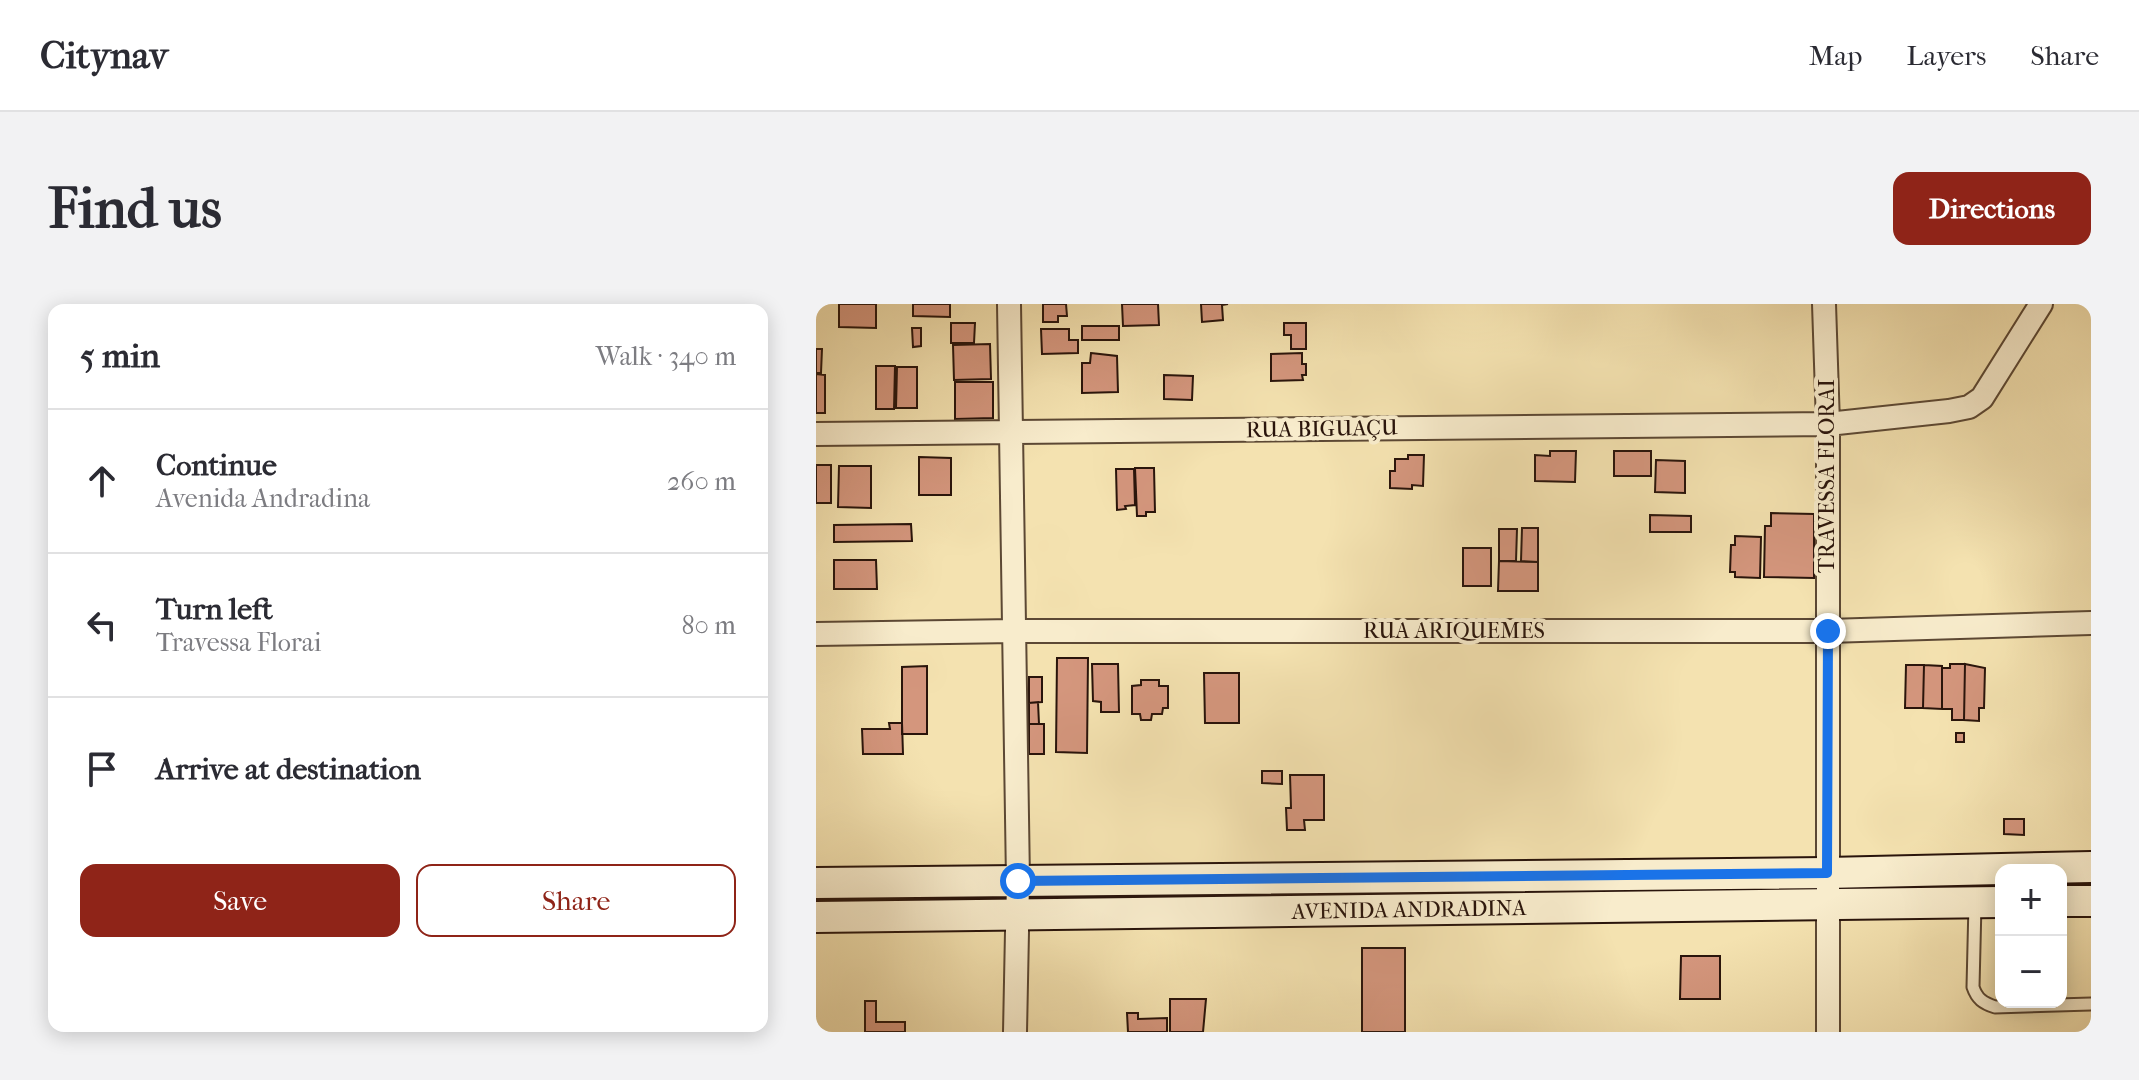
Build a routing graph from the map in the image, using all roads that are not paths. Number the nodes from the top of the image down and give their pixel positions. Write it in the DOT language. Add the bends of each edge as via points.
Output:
graph roads {
  1 [pos="1009,304"];
  2 [pos="1824,304"];
  3 [pos="2041,304"];
  4 [pos="1828,424"];
  5 [pos="1010,432"];
  6 [pos="816,434"];
  7 [pos="2091,623"];
  8 [pos="1014,631"];
  9 [pos="1828,631"];
  10 [pos="816,634"];
  11 [pos="2091,867"];
  12 [pos="1827,873"];
  13 [pos="1018,881"];
  14 [pos="816,883"];
  15 [pos="2067,901"];
  16 [pos="2091,901"];
  17 [pos="1988,902"];
  18 [pos="1827,905"];
  19 [pos="1018,914"];
  20 [pos="816,917"];
  21 [pos="2091,1004"];
  22 [pos="1015,1032"];
  23 [pos="1828,1032"];
  1 -- 5 [label="street"];
  2 -- 4 [label="street, TRAVESSA FLORAI"];
  3 -- 4 [label="street, RUA BIGUAÇU" via="1982,398 1969,407"];
  4 -- 5 [label="street, RUA BIGUAÇU"];
  4 -- 9 [label="street, TRAVESSA FLORAI"];
  5 -- 6 [label="street, RUA BIGUAÇU"];
  5 -- 8 [label="street"];
  7 -- 9 [label="street, RUA ARIQUEMES"];
  8 -- 9 [label="street, RUA ARIQUEMES"];
  8 -- 10 [label="street, RUA ARIQUEMES"];
  8 -- 13 [label="street"];
  9 -- 12 [label="street, TRAVESSA FLORAI"];
  11 -- 12 [label="main road, AVENIDA ANDRADINA"];
  12 -- 13 [label="main road, AVENIDA ANDRADINA"];
  12 -- 18 [label="street, TRAVESSA FLORAI"];
  13 -- 14 [label="main road, AVENIDA ANDRADINA"];
  13 -- 19 [label="street"];
  15 -- 16 [label="main road"];
  17 -- 18 [label="main road, AVENIDA ANDRADINA"];
  17 -- 21 [label="lane" via="1973,987 1983,1003"];
  18 -- 19 [label="main road, AVENIDA ANDRADINA"];
  18 -- 23 [label="street, TRAVESSA FLORAI"];
  19 -- 20 [label="main road, AVENIDA ANDRADINA"];
  19 -- 22 [label="street"];
}
